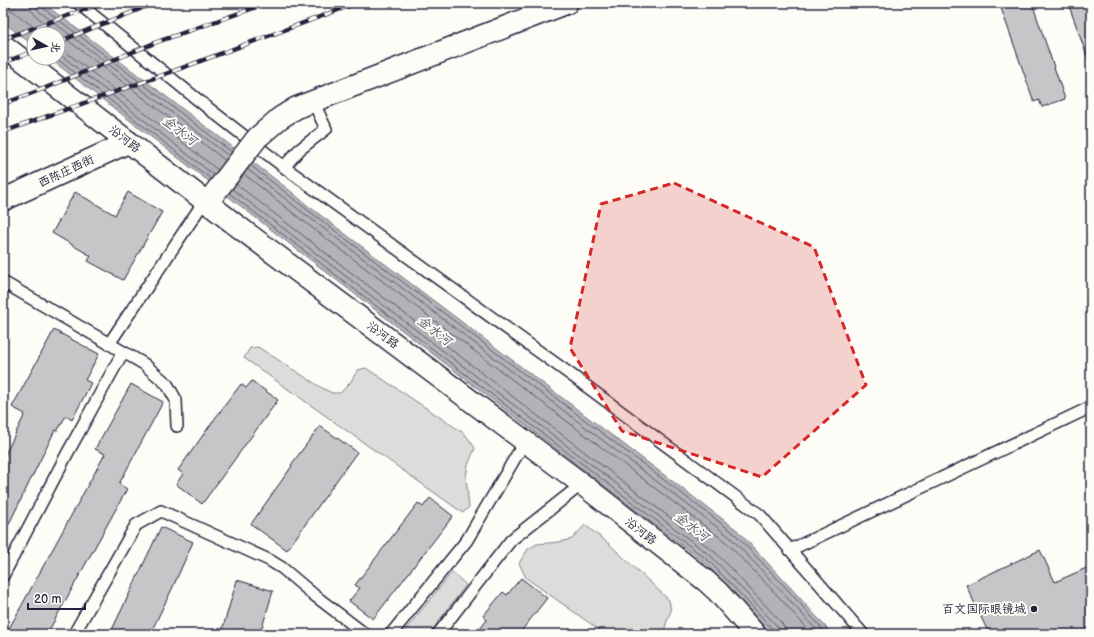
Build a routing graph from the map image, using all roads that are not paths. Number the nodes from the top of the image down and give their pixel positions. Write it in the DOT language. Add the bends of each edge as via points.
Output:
graph roads {
  1 [pos="78,3"];
  2 [pos="567,3"];
  3 [pos="3,45"];
  4 [pos="313,101"];
  5 [pos="129,142"];
  6 [pos="284,167"];
  7 [pos="208,199"];
  8 [pos="3,200"];
  9 [pos="3,282"];
  10 [pos="109,344"];
  11 [pos="123,352"];
  12 [pos="1091,407"];
  13 [pos="177,426"];
  14 [pos="525,441"];
  15 [pos="582,484"];
  16 [pos="790,550"];
  17 [pos="3,576"];
  18 [pos="74,634"];
  19 [pos="365,634"];
  20 [pos="391,634"];
  21 [pos="438,634"];
  22 [pos="755,634"];
  23 [pos="864,634"];
  1 -- 6 [label="lane"];
  2 -- 4 [label="street"];
  3 -- 5 [label="street, 沿河路"];
  4 -- 6 [label="lane" via="326,130 299,150"];
  4 -- 7 [label="street, bridge" via="280,118 257,138"];
  5 -- 7 [label="street, 沿河路"];
  5 -- 8 [label="street, 西陈庄西街"];
  6 -- 16 [label="lane" via="760,515"];
  7 -- 10 [label="lane"];
  7 -- 14 [label="street, 沿河路"];
  9 -- 10 [label="lane"];
  10 -- 11 [label="lane"];
  11 -- 13 [label="lane" via="144,364 167,384 176,400"];
  11 -- 17 [label="lane"];
  12 -- 16 [label="lane"];
  14 -- 15 [label="street, 沿河路"];
  14 -- 20 [label="lane" via="467,540"];
  15 -- 21 [label="lane" via="511,540"];
  15 -- 22 [label="street, 沿河路" via="706,581"];
  16 -- 23 [label="lane"];
  18 -- 19 [label="lane" via="136,525 161,511 282,568"];
}
